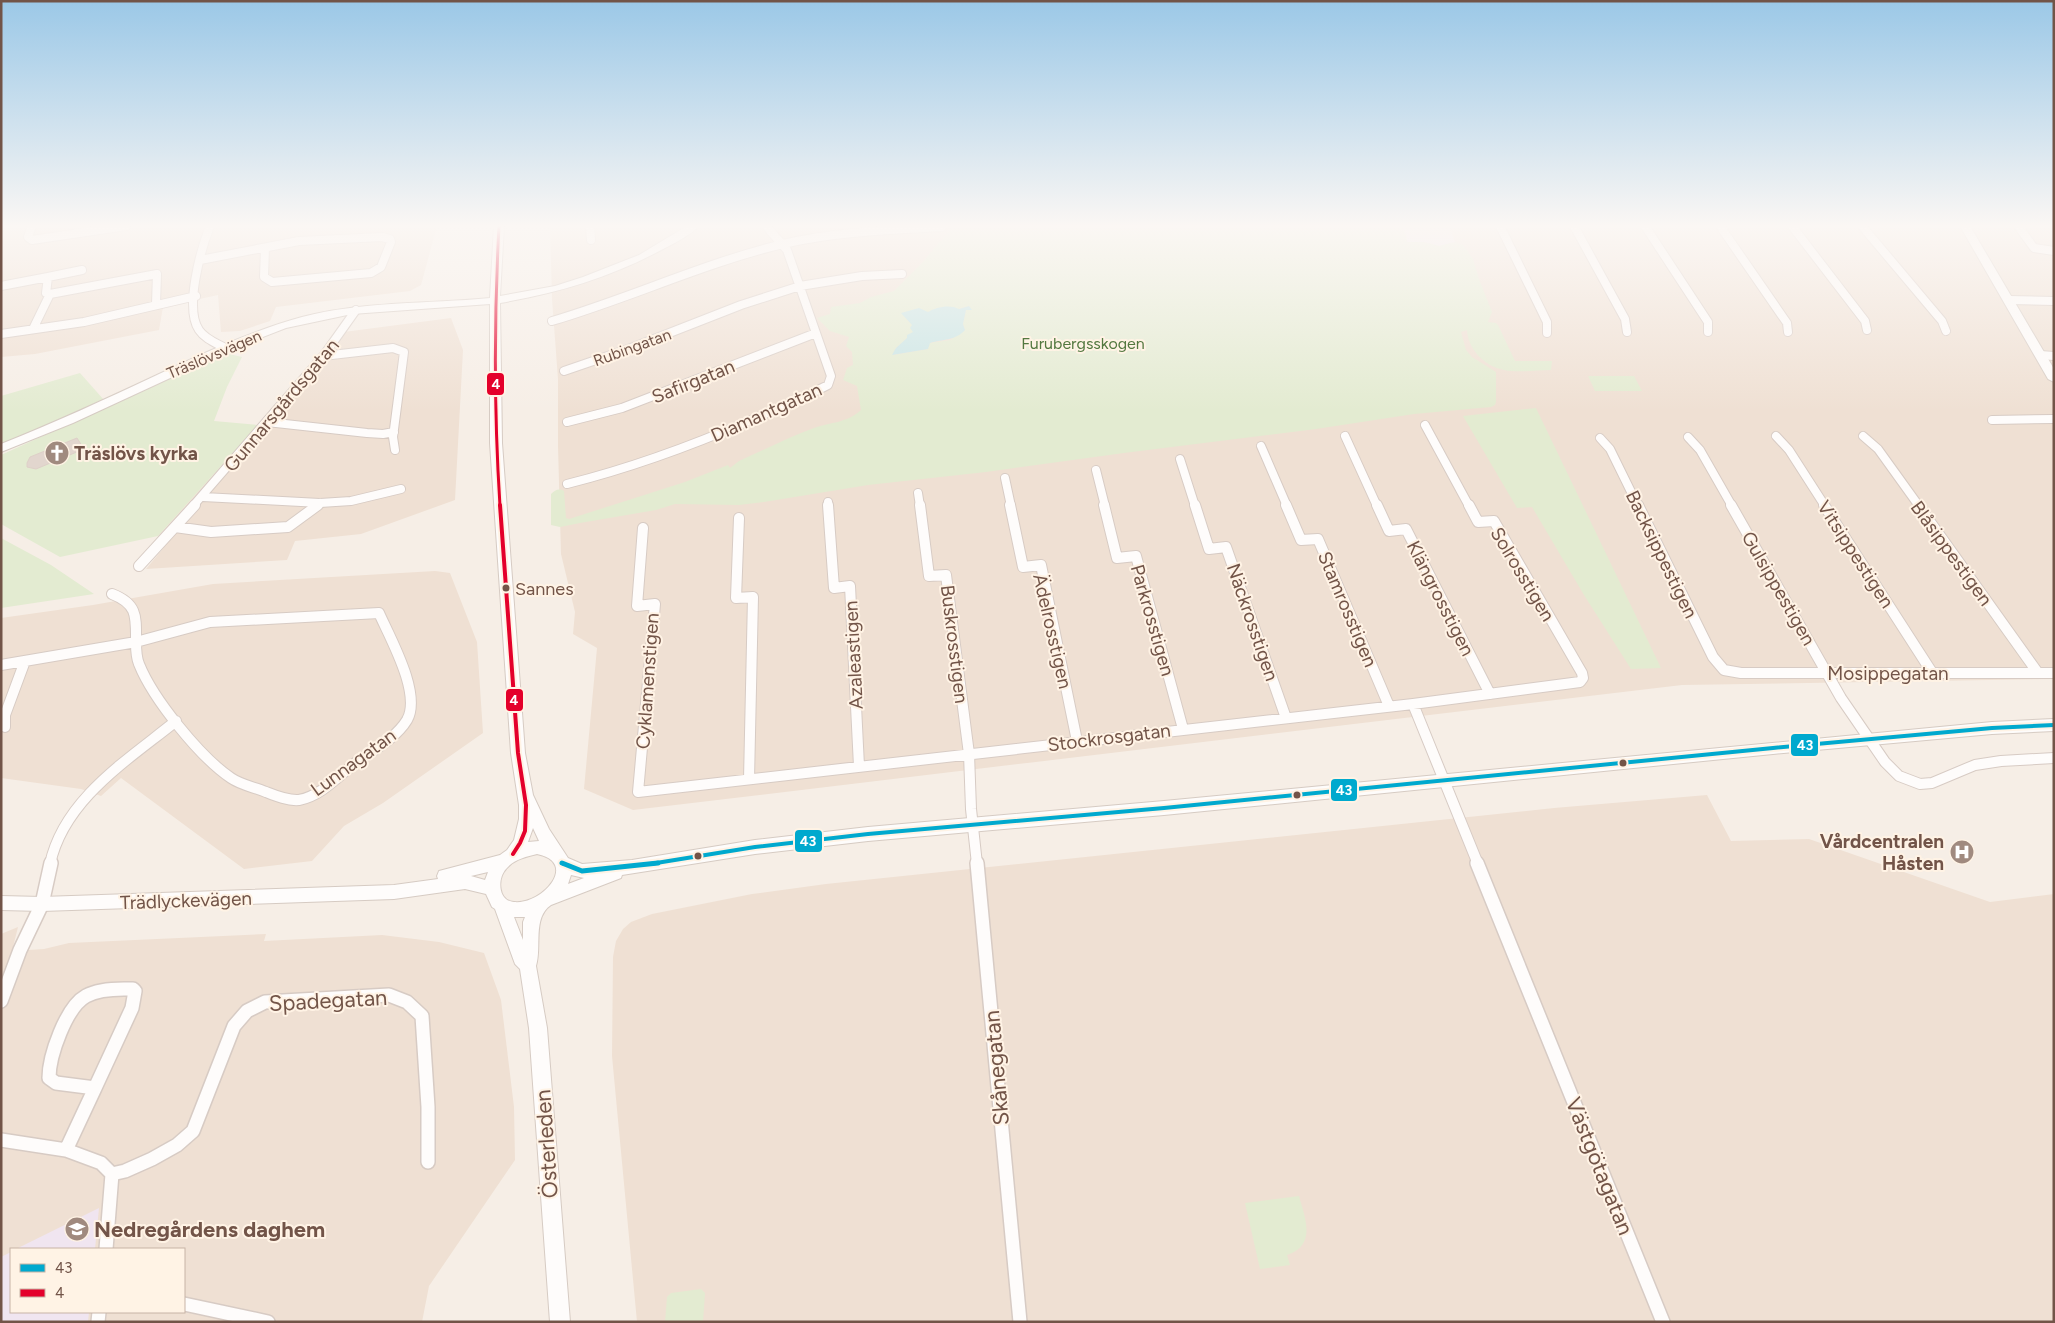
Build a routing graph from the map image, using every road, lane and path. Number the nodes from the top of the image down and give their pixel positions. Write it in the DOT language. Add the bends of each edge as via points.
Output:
graph roads {
  1 [pos="47,288"];
  2 [pos="83,288"];
  3 [pos="157,288"];
  4 [pos="197,288"];
  5 [pos="496,288"];
  6 [pos="559,288"];
  7 [pos="653,288"];
  8 [pos="795,288"];
  9 [pos="801,288"];
  10 [pos="1530,288"];
  11 [pos="1608,288"];
  12 [pos="1686,288"];
  13 [pos="1763,288"];
  14 [pos="1839,288"];
  15 [pos="1914,288"];
  16 [pos="2002,288"];
  17 [pos="50,294"];
  18 [pos="196,296"];
  19 [pos="495,300"];
  20 [pos="2009,300"];
  21 [pos="2054,301"];
  22 [pos="156,304"];
  23 [pos="356,310"];
  24 [pos="552,320"];
  25 [pos="33,329"];
  26 [pos="1867,330"];
  27 [pos="1946,331"];
  28 [pos="1627,332"];
  29 [pos="1708,332"];
  30 [pos="1788,332"];
  31 [pos="1547,333"];
  32 [pos="1,334"];
  33 [pos="816,334"];
  34 [pos="225,348"];
  35 [pos="323,356"];
  36 [pos="2040,356"];
  37 [pos="2054,356"];
  38 [pos="564,370"];
  39 [pos="2054,379"];
  40 [pos="2054,419"];
  41 [pos="1992,420"];
  42 [pos="267,422"];
  43 [pos="567,422"];
  44 [pos="1425,425"];
  45 [pos="394,432"];
  46 [pos="1345,436"];
  47 [pos="1776,436"];
  48 [pos="1863,436"];
  49 [pos="1688,437"];
  50 [pos="1600,438"];
  51 [pos="1261,446"];
  52 [pos="1,448"];
  53 [pos="395,450"];
  54 [pos="1180,459"];
  55 [pos="1096,470"];
  56 [pos="1005,478"];
  57 [pos="567,484"];
  58 [pos="401,488"];
  59 [pos="918,493"];
  60 [pos="203,497"];
  61 [pos="828,502"];
  62 [pos="320,503"];
  63 [pos="739,518"];
  64 [pos="175,527"];
  65 [pos="643,528"];
  66 [pos="139,566"];
  67 [pos="112,594"];
  68 [pos="136,642"];
  69 [pos="25,661"];
  70 [pos="1,665"];
  71 [pos="1724,670"];
  72 [pos="1828,673"];
  73 [pos="2038,673"];
  74 [pos="2054,673"];
  75 [pos="1934,674"];
  76 [pos="1580,682"];
  77 [pos="1490,694"];
  78 [pos="1414,704"];
  79 [pos="1389,706"];
  80 [pos="1286,718"];
  81 [pos="2054,718"];
  82 [pos="176,721"];
  83 [pos="2054,725"];
  84 [pos="5,727"];
  85 [pos="1992,728"];
  86 [pos="1183,729"];
  87 [pos="1869,740"];
  88 [pos="1077,741"];
  89 [pos="969,754"];
  90 [pos="2054,758"];
  91 [pos="859,766"];
  92 [pos="750,779"];
  93 [pos="1444,780"];
  94 [pos="638,792"];
  95 [pos="525,795"];
  96 [pos="973,825"];
  97 [pos="508,857"];
  98 [pos="560,858"];
  99 [pos="632,867"];
  100 [pos="491,888"];
  101 [pos="371,892"];
  102 [pos="543,901"];
  103 [pos="1,902"];
  104 [pos="42,904"];
  105 [pos="502,906"];
  106 [pos="528,966"];
  107 [pos="1,1001"];
  108 [pos="95,1088"];
  109 [pos="1,1140"];
  110 [pos="66,1150"];
  111 [pos="428,1162"];
  112 [pos="112,1174"];
  113 [pos="106,1248"];
  114 [pos="185,1304"];
  115 [pos="268,1322"];
  116 [pos="560,1322"];
  117 [pos="1020,1322"];
  118 [pos="1663,1322"];
  1 -- 17 [label="street" via="46,293"];
  2 -- 17 [label="street"];
  3 -- 22 [label="street"];
  4 -- 18 [label="street"];
  5 -- 19 [label="street"];
  6 -- 19 [label="street, Träslövsvägen"];
  7 -- 24 [label="street"];
  8 -- 38 [label="street, Rubingatan"];
  9 -- 33 [label="street, Diamantgatan"];
  10 -- 31 [label="street" via="1547,322"];
  11 -- 28 [label="street" via="1625,319"];
  12 -- 29 [label="street" via="1708,322"];
  13 -- 30 [label="street" via="1787,323"];
  14 -- 26 [label="street" via="1865,321"];
  15 -- 27 [label="street" via="1942,321"];
  16 -- 20 [label="street"];
  17 -- 25 [label="street"];
  18 -- 22 [label="street"];
  18 -- 34 [label="street" via="196,325 210,340"];
  19 -- 23 [label="street, Träslövsvägen"];
  19 -- 95 [label="street" via="498,474 518,753"];
  20 -- 21 [label="street"];
  20 -- 36 [label="street"];
  22 -- 25 [label="street" via="84,322"];
  23 -- 34 [label="street, Träslövsvägen" via="281,326"];
  23 -- 35 [label="street, Gunnarsgårdsgatan"];
  25 -- 32 [label="street"];
  33 -- 43 [label="street, Safirgatan" via="622,408"];
  33 -- 57 [label="street, Diamantgatan" via="831,376 825,388 690,446"];
  34 -- 52 [label="street, Träslövsvägen"];
  35 -- 42 [label="street, Gunnarsgårdsgatan"];
  35 -- 45 [label="street" via="393,348 404,352"];
  36 -- 37 [label="street"];
  36 -- 39 [label="street"];
  40 -- 41 [label="street"];
  42 -- 45 [label="street"];
  42 -- 60 [label="street, Gunnarsgårdsgatan"];
  44 -- 76 [label="street, Solrosstigen" via="1478,522 1494,521 1582,674"];
  45 -- 53 [label="street"];
  46 -- 77 [label="street, Klängrosstigen" via="1389,531 1406,529"];
  47 -- 75 [label="street, Vitsippestigen" via="1789,450"];
  48 -- 73 [label="street, Blåsippestigen" via="1878,449"];
  49 -- 72 [label="street, Gulsippestigen" via="1700,450"];
  50 -- 71 [label="street, Backsippestigen" via="1610,449 1713,657"];
  51 -- 79 [label="street, Stamrosstigen" via="1301,540 1318,539"];
  54 -- 80 [label="street, Näckrosstigen" via="1209,549 1226,547"];
  55 -- 86 [label="street, Parkrosstigen" via="1118,558 1136,556"];
  56 -- 88 [label="street, Ädelrosstigen" via="1023,567 1041,565"];
  58 -- 62 [label="street, Gunnarsgårdsgatan" via="358,500"];
  59 -- 89 [label="street, Buskrosstigen" via="929,576 946,575"];
  60 -- 62 [label="street, Gunnarsgårdsgatan"];
  60 -- 64 [label="street, Gunnarsgårdsgatan"];
  61 -- 91 [label="street, Azaleastigen" via="834,588 850,586"];
  62 -- 64 [label="street" via="288,526 211,532"];
  63 -- 92 [label="street" via="736,598 753,597"];
  64 -- 66 [label="street, Gunnarsgårdsgatan"];
  65 -- 94 [label="street, Cyklamenstigen" via="637,606 655,604"];
  67 -- 68 [label="street, Lunnagatan" via="128,602 133,610"];
  68 -- 69 [label="street"];
  68 -- 82 [label="street, Lunnagatan" via="138,664"];
  68 -- 82 [label="street, Lunnagatan" via="210,622 379,613 411,702 408,718 396,732 320,790 296,800 232,779 206,756"];
  69 -- 70 [label="street"];
  69 -- 84 [label="street" via="5,715"];
  71 -- 72 [label="street, Mosippegatan" via="1741,673"];
  72 -- 75 [label="street, Mosippegatan"];
  72 -- 87 [label="street, Gulsippestigen"];
  73 -- 74 [label="street, Mosippegatan"];
  73 -- 75 [label="street, Mosippegatan"];
  76 -- 77 [label="street, Stockrosgatan"];
  77 -- 78 [label="street, Stockrosgatan"];
  78 -- 79 [label="street, Stockrosgatan"];
  78 -- 93 [label="street, Västgötagatan"];
  79 -- 80 [label="street, Stockrosgatan"];
  80 -- 86 [label="street, Stockrosgatan"];
  81 -- 85 [label="street, Trädlyckevägen"];
  82 -- 104 [label="street" via="92,789 72,815 53,852"];
  83 -- 85 [label="street, Trädlyckevägen"];
  85 -- 87 [label="street, Trädlyckevägen"];
  86 -- 88 [label="street, Stockrosgatan"];
  87 -- 90 [label="street, Gulsippestigen" via="1899,776 1920,784 1939,782 1976,765"];
  87 -- 93 [label="street, Trädlyckevägen"];
  88 -- 89 [label="street, Stockrosgatan"];
  89 -- 91 [label="street, Stockrosgatan"];
  89 -- 96 [label="street, Skånegatan"];
  91 -- 92 [label="street, Stockrosgatan"];
  92 -- 94 [label="street, Stockrosgatan"];
  93 -- 96 [label="street, Trädlyckevägen"];
  93 -- 118 [label="street, Västgötagatan"];
  95 -- 97 [label="street" via="524,837"];
  95 -- 98 [label="street" via="543,833"];
  96 -- 99 [label="street, Trädlyckevägen" via="755,847"];
  96 -- 117 [label="street, Skånegatan"];
  97 -- 98 [label="street, Trädlyckevägen" via="537,847 551,850"];
  97 -- 100 [label="street" via="494,874"];
  97 -- 101 [label="street, Trädlyckevägen" via="424,882"];
  98 -- 99 [label="street, Trädlyckevägen" via="571,868 582,871"];
  98 -- 102 [label="street" via="564,873 560,884"];
  99 -- 102 [label="street, Trädlyckevägen"];
  100 -- 101 [label="street, Trädlyckevägen" via="465,882"];
  100 -- 105 [label="street" via="496,901"];
  101 -- 104 [label="street, Trädlyckevägen"];
  102 -- 105 [label="street, Trädlyckevägen" via="523,909"];
  102 -- 106 [label="street, Österleden" via="531,922"];
  103 -- 104 [label="street, Trädlyckevägen"];
  104 -- 107 [label="street"];
  105 -- 106 [label="street, Österleden" via="521,958"];
  106 -- 116 [label="street, Österleden" via="538,1028"];
  108 -- 108 [label="street" via="132,1008 136,995 133,989 85,995 73,1007 62,1030 49,1065 49,1078 56,1083"];
  108 -- 110 [label="street"];
  109 -- 110 [label="street"];
  110 -- 112 [label="street" via="101,1163"];
  111 -- 112 [label="street, Spadegatan" via="422,1016 401,998 389,995 265,1002 251,1007 234,1026 193,1131 177,1145 152,1159"];
  112 -- 113 [label="street"];
  114 -- 115 [label="street"];
}
